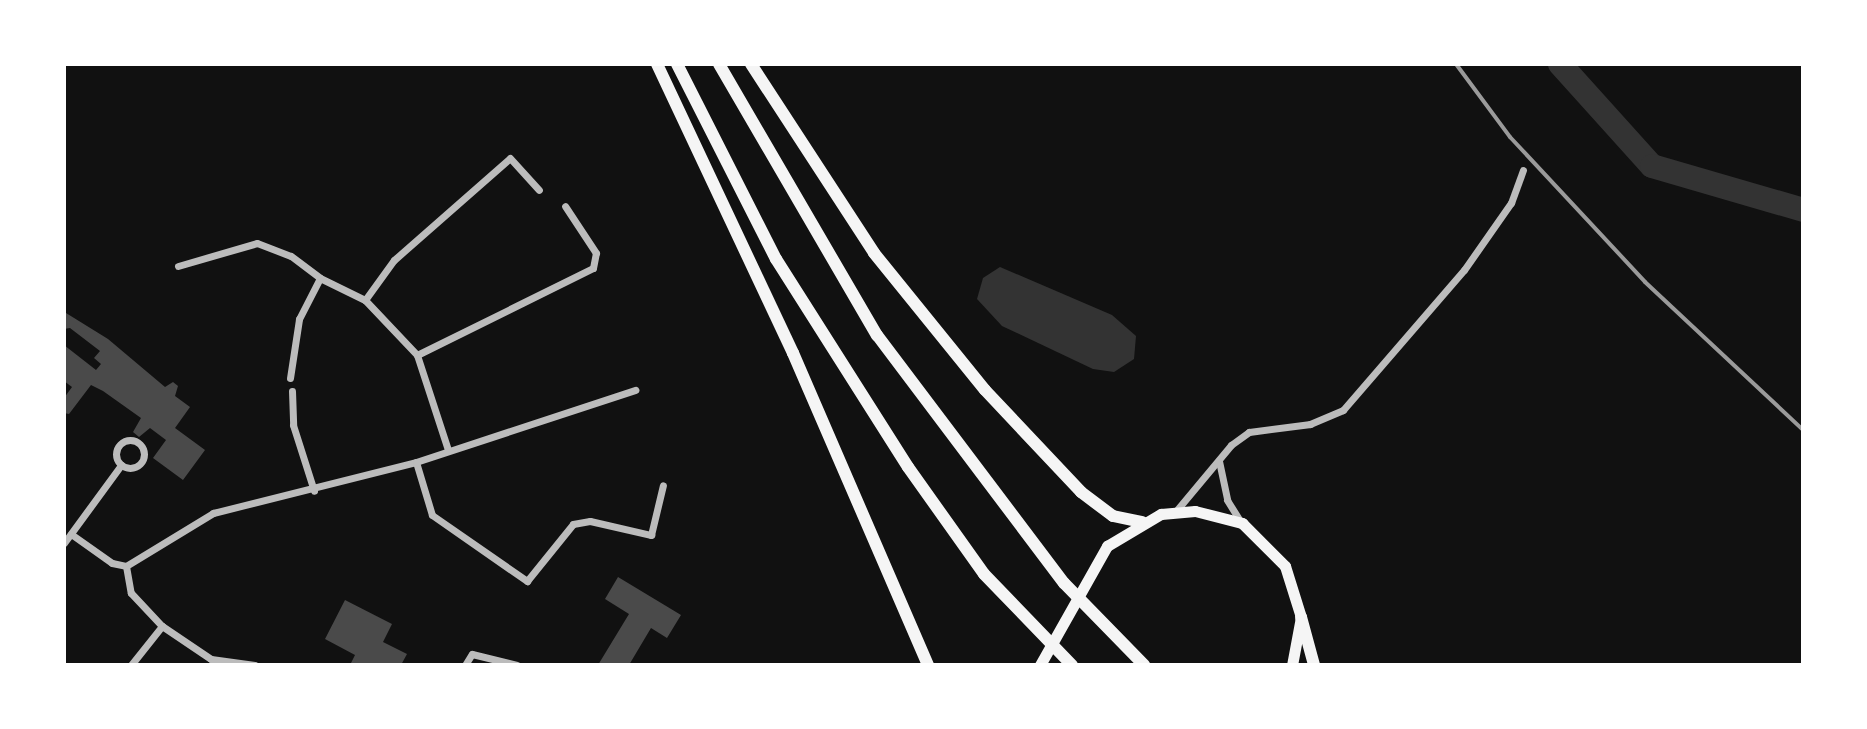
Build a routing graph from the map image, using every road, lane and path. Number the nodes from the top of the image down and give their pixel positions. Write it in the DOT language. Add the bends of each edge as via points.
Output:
graph roads {
  1 [pos="657,64"];
  2 [pos="677,64"];
  3 [pos="719,64"];
  4 [pos="751,64"];
  5 [pos="1523,170"];
  6 [pos="539,190"];
  7 [pos="565,206"];
  8 [pos="178,266"];
  9 [pos="320,278"];
  10 [pos="365,300"];
  11 [pos="417,355"];
  12 [pos="290,378"];
  13 [pos="635,390"];
  14 [pos="292,391"];
  15 [pos="448,450"];
  16 [pos="1219,461"];
  17 [pos="416,462"];
  18 [pos="121,465"];
  19 [pos="663,485"];
  20 [pos="314,491"];
  21 [pos="1176,511"];
  22 [pos="1142,522"];
  23 [pos="1242,523"];
  24 [pos="71,534"];
  25 [pos="64,543"];
  26 [pos="126,566"];
  27 [pos="1301,617"];
  28 [pos="162,626"];
  29 [pos="514,664"];
  30 [pos="131,665"];
  31 [pos="255,665"];
  32 [pos="465,665"];
  33 [pos="928,665"];
  34 [pos="1040,665"];
  35 [pos="1072,665"];
  36 [pos="1144,665"];
  37 [pos="1292,665"];
  38 [pos="1314,665"];
  1 -- 33 [label="highway" via="793,353"];
  2 -- 35 [label="highway" via="776,259 908,467 984,574"];
  3 -- 36 [label="highway" via="877,335 1064,583"];
  4 -- 22 [label="highway" via="874,253 985,390 1081,492 1113,516"];
  5 -- 16 [label="street" via="1511,203 1464,270 1343,410 1310,424 1249,432"];
  6 -- 10 [label="street" via="510,158 394,260"];
  7 -- 11 [label="street" via="596,253 593,268"];
  8 -- 9 [label="street" via="257,243 291,256"];
  9 -- 10 [label="street"];
  9 -- 12 [label="street" via="299,319"];
  10 -- 11 [label="street"];
  11 -- 15 [label="street"];
  13 -- 15 [label="street"];
  14 -- 20 [label="street" via="293,425"];
  15 -- 17 [label="street"];
  16 -- 21 [label="street"];
  16 -- 23 [label="street" via="1227,500"];
  17 -- 19 [label="street" via="432,515 527,581 573,524 590,521 651,535"];
  17 -- 20 [label="street"];
  18 -- 18 [label="street" via="135,467 143,460 139,443 130,439 117,446"];
  18 -- 24 [label="street"];
  20 -- 26 [label="street" via="213,513"];
  21 -- 22 [label="main road"];
  21 -- 23 [label="main road" via="1211,513"];
  22 -- 34 [label="main road" via="1119,535 1096,560"];
  23 -- 27 [label="main road" via="1280,558 1297,592"];
  24 -- 25 [label="street"];
  24 -- 26 [label="street" via="112,563"];
  26 -- 28 [label="street" via="131,593"];
  27 -- 37 [label="main road"];
  27 -- 38 [label="highway"];
  28 -- 30 [label="street"];
  28 -- 31 [label="street" via="211,659"];
  29 -- 32 [label="street" via="472,654"];
}
